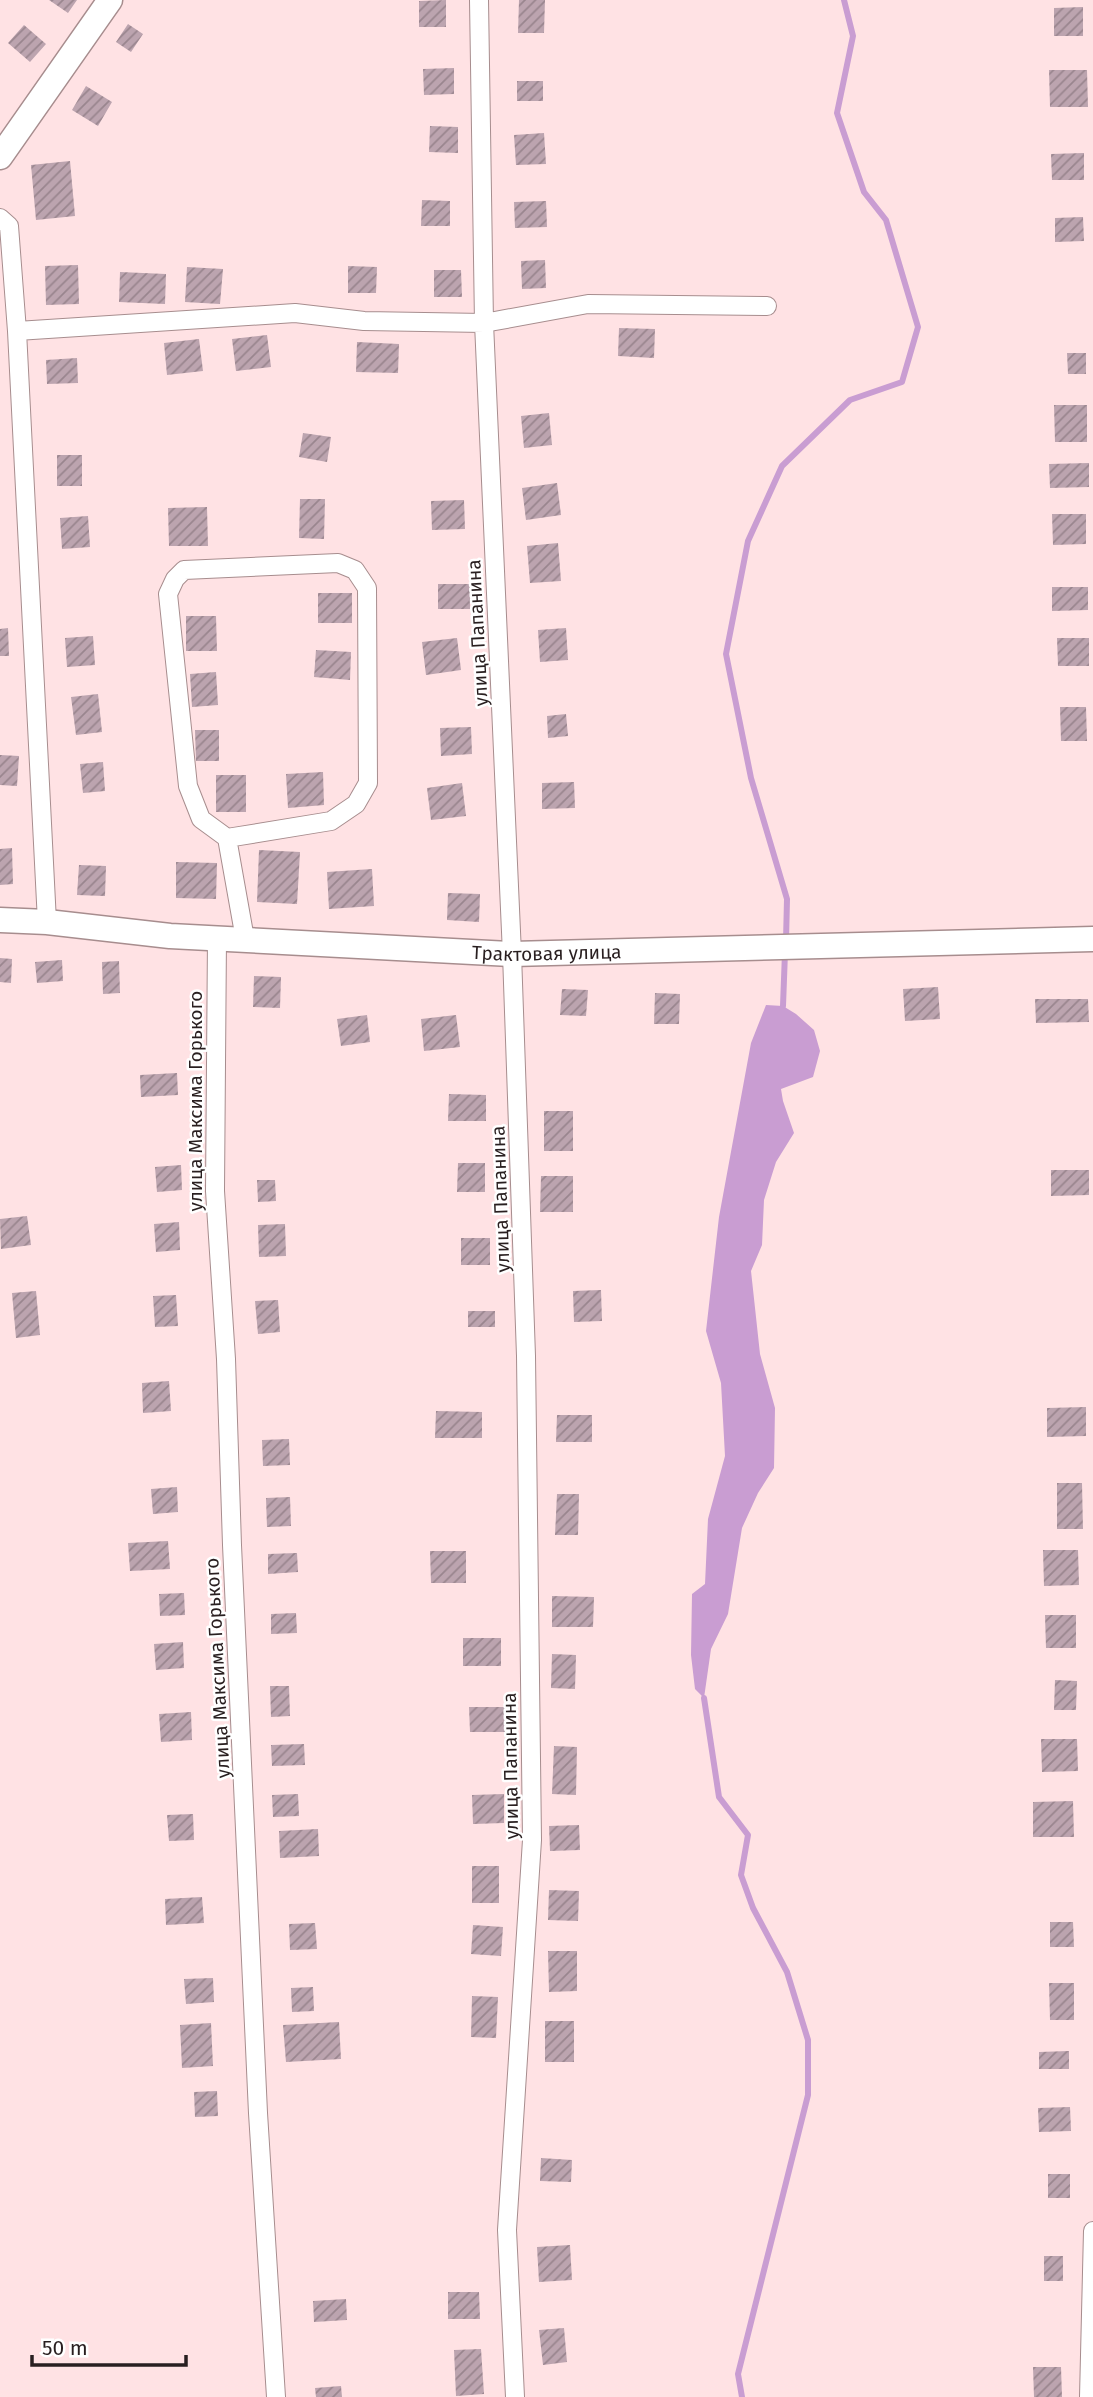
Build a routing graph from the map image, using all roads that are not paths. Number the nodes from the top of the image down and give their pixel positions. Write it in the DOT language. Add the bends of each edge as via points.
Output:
graph roads {
  1 [pos="110,0"];
  2 [pos="480,0"];
  3 [pos="0,157"];
  4 [pos="0,218"];
  5 [pos="767,306"];
  6 [pos="484,323"];
  7 [pos="17,331"];
  8 [pos="228,838"];
  9 [pos="0,920"];
  10 [pos="47,922"];
  11 [pos="216,937"];
  12 [pos="245,939"];
  13 [pos="1093,939"];
  14 [pos="512,954"];
  15 [pos="1093,2231"];
  16 [pos="1092,2318"];
  17 [pos="276,2397"];
  18 [pos="515,2397"];
  19 [pos="1089,2397"];
  1 -- 3 [label="street"];
  2 -- 6 [label="street, улица Папанина"];
  4 -- 7 [label="street" via="9,226"];
  5 -- 6 [label="street" via="587,304"];
  6 -- 7 [label="street" via="364,321 295,313"];
  6 -- 14 [label="street, улица Папанина"];
  7 -- 10 [label="street"];
  8 -- 8 [label="street" via="331,821 356,804 368,783 367,588 355,570 338,563 184,570 175,579 168,594 188,786 201,819"];
  8 -- 12 [label="street"];
  9 -- 10 [label="street, Трактовая улица"];
  10 -- 11 [label="street, Трактовая улица"];
  11 -- 12 [label="street, Трактовая улица"];
  11 -- 17 [label="street, улица Максима Горького" via="215,1191"];
  12 -- 14 [label="street, Трактовая улица"];
  13 -- 14 [label="street, Трактовая улица"];
  14 -- 18 [label="street, улица Папанина" via="526,1356 532,1840 507,2230"];
  15 -- 16 [label="street"];
  16 -- 19 [label="street"];
}
